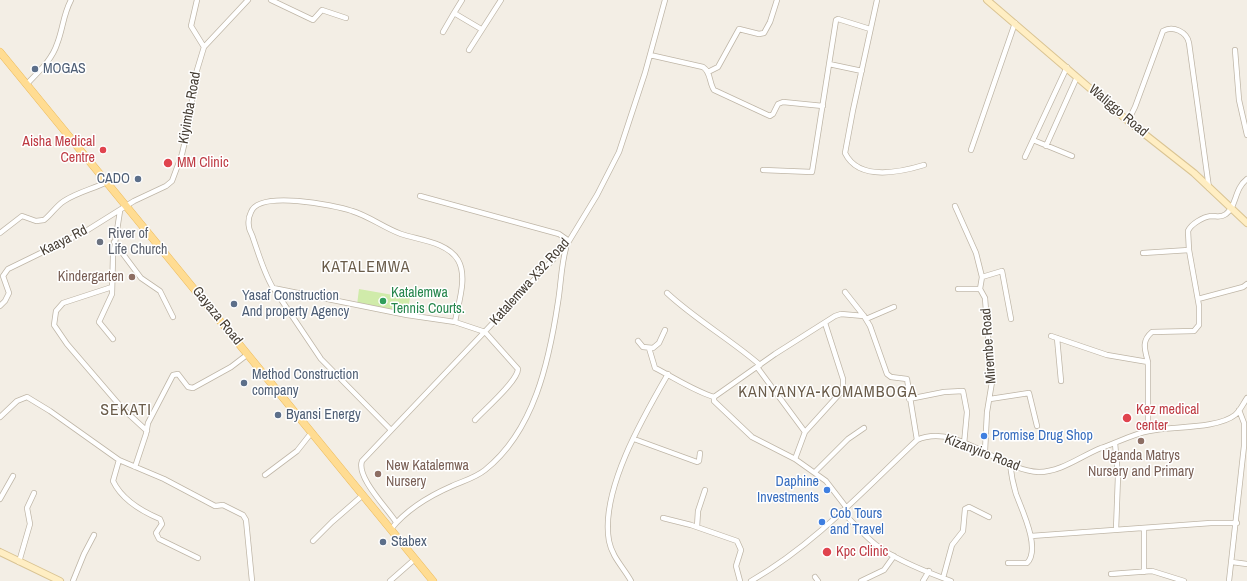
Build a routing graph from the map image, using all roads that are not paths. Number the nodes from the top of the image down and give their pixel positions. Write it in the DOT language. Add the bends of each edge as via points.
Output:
graph roads {
  1 [pos="71,0"];
  2 [pos="197,0"];
  3 [pos="248,0"];
  4 [pos="271,0"];
  5 [pos="462,0"];
  6 [pos="501,0"];
  7 [pos="665,0"];
  8 [pos="777,0"];
  9 [pos="877,0"];
  10 [pos="987,0"];
  11 [pos="454,13"];
  12 [pos="346,18"];
  13 [pos="1015,23"];
  14 [pos="481,29"];
  15 [pos="870,29"];
  16 [pos="443,32"];
  17 [pos="204,47"];
  18 [pos="469,50"];
  19 [pos="1235,50"];
  20 [pos="1,55"];
  21 [pos="650,55"];
  22 [pos="829,64"];
  23 [pos="1066,67"];
  24 [pos="862,71"];
  25 [pos="708,72"];
  26 [pos="1078,76"];
  27 [pos="27,84"];
  28 [pos="823,106"];
  29 [pos="1128,121"];
  30 [pos="1247,135"];
  31 [pos="1033,140"];
  32 [pos="1046,146"];
  33 [pos="971,150"];
  34 [pos="1072,156"];
  35 [pos="1025,157"];
  36 [pos="924,165"];
  37 [pos="763,170"];
  38 [pos="1247,179"];
  39 [pos="108,182"];
  40 [pos="1210,188"];
  41 [pos="420,196"];
  42 [pos="127,206"];
  43 [pos="955,206"];
  44 [pos="1232,208"];
  45 [pos="120,211"];
  46 [pos="1247,223"];
  47 [pos="0,233"];
  48 [pos="569,241"];
  49 [pos="114,242"];
  50 [pos="566,246"];
  51 [pos="1189,250"];
  52 [pos="1143,253"];
  53 [pos="982,277"];
  54 [pos="1247,284"];
  55 [pos="112,287"];
  56 [pos="273,288"];
  57 [pos="958,289"];
  58 [pos="980,289"];
  59 [pos="845,292"];
  60 [pos="667,293"];
  61 [pos="1198,299"];
  62 [pos="0,306"];
  63 [pos="894,307"];
  64 [pos="173,317"];
  65 [pos="865,317"];
  66 [pos="1011,319"];
  67 [pos="455,322"];
  68 [pos="824,323"];
  69 [pos="664,330"];
  70 [pos="485,332"];
  71 [pos="1051,336"];
  72 [pos="1057,338"];
  73 [pos="113,340"];
  74 [pos="638,341"];
  75 [pos="649,348"];
  76 [pos="248,354"];
  77 [pos="1148,362"];
  78 [pos="758,366"];
  79 [pos="668,374"];
  80 [pos="1061,381"];
  81 [pos="714,398"];
  82 [pos="1247,398"];
  83 [pos="910,399"];
  84 [pos="990,399"];
  85 [pos="1239,410"];
  86 [pos="0,417"];
  87 [pos="475,420"];
  88 [pos="1037,426"];
  89 [pos="864,428"];
  90 [pos="391,430"];
  91 [pos="147,431"];
  92 [pos="1148,431"];
  93 [pos="312,432"];
  94 [pos="805,432"];
  95 [pos="634,439"];
  96 [pos="917,440"];
  97 [pos="1115,443"];
  98 [pos="964,444"];
  99 [pos="985,451"];
  100 [pos="700,453"];
  101 [pos="795,459"];
  102 [pos="119,460"];
  103 [pos="1010,463"];
  104 [pos="135,467"];
  105 [pos="815,472"];
  106 [pos="265,475"];
  107 [pos="13,476"];
  108 [pos="705,490"];
  109 [pos="34,493"];
  110 [pos="363,495"];
  111 [pos="0,499"];
  112 [pos="844,509"];
  113 [pos="989,517"];
  114 [pos="663,518"];
  115 [pos="396,522"];
  116 [pos="1237,523"];
  117 [pos="697,526"];
  118 [pos="1144,528"];
  119 [pos="391,529"];
  120 [pos="1116,530"];
  121 [pos="94,535"];
  122 [pos="1031,536"];
  123 [pos="313,541"];
  124 [pos="0,552"];
  125 [pos="894,556"];
  126 [pos="198,558"];
  127 [pos="415,559"];
  128 [pos="19,562"];
  129 [pos="1008,562"];
  130 [pos="1232,562"];
  131 [pos="1247,564"];
  132 [pos="929,571"];
  133 [pos="1144,572"];
  134 [pos="1111,574"];
  135 [pos="943,578"];
  136 [pos="60,581"];
  137 [pos="73,581"];
  138 [pos="252,581"];
  139 [pos="390,581"];
  140 [pos="433,581"];
  141 [pos="631,581"];
  142 [pos="740,581"];
  143 [pos="751,581"];
  144 [pos="861,581"];
  145 [pos="923,581"];
  146 [pos="951,581"];
  147 [pos="1184,581"];
  148 [pos="1229,581"];
  1 -- 27 [label="street" via="62,19 57,46"];
  2 -- 17 [label="street" via="191,26"];
  3 -- 17 [label="street, Kiyimba Road"];
  4 -- 12 [label="street" via="313,20 322,10"];
  5 -- 11 [label="street"];
  6 -- 14 [label="street"];
  7 -- 21 [label="street, Katalemwa X32 Road"];
  8 -- 25 [label="street" via="764,33 739,29 718,67"];
  9 -- 15 [label="street"];
  10 -- 13 [label="street, Waliggo Road"];
  11 -- 14 [label="street"];
  11 -- 16 [label="street"];
  13 -- 23 [label="street, Waliggo Road"];
  13 -- 33 [label="street"];
  14 -- 18 [label="street"];
  15 -- 22 [label="street" via="837,19"];
  15 -- 24 [label="street"];
  17 -- 42 [label="street, Kiyimba Road" via="197,67 190,120 176,176 166,186"];
  19 -- 30 [label="street" via="1239,100"];
  20 -- 27 [label="main road, Gayaza Road"];
  21 -- 25 [label="street" via="697,65"];
  21 -- 48 [label="street, Katalemwa X32 Road" via="615,162"];
  22 -- 24 [label="street"];
  22 -- 28 [label="street"];
  23 -- 26 [label="street, Waliggo Road"];
  23 -- 31 [label="street"];
  24 -- 36 [label="street" via="845,149 847,157 859,166 877,173"];
  25 -- 28 [label="street" via="714,90 770,116 778,104 783,102"];
  26 -- 29 [label="street, Waliggo Road"];
  26 -- 32 [label="street"];
  27 -- 39 [label="main road, Gayaza Road"];
  28 -- 37 [label="street" via="812,172"];
  29 -- 40 [label="street, Waliggo Road"];
  29 -- 40 [label="street" via="1163,31 1168,29 1183,32 1188,37"];
  31 -- 32 [label="street"];
  31 -- 35 [label="street"];
  32 -- 34 [label="street"];
  38 -- 44 [label="street" via="1238,190"];
  39 -- 42 [label="main road, Gayaza Road"];
  39 -- 47 [label="street" via="86,189 65,200 44,220 36,221 22,216"];
  40 -- 44 [label="street, Waliggo Road"];
  41 -- 48 [label="street" via="559,234"];
  42 -- 45 [label="street, Kaaya Rd"];
  42 -- 76 [label="main road, Gayaza Road"];
  43 -- 53 [label="street" via="976,253"];
  44 -- 46 [label="street, Waliggo Road"];
  44 -- 51 [label="street" via="1223,216 1207,217 1191,226 1188,231"];
  45 -- 49 [label="street"];
  45 -- 62 [label="street, Kaaya Rd" via="8,269 3,276 9,293"];
  48 -- 50 [label="street, Katalemwa X32 Road"];
  49 -- 55 [label="street"];
  49 -- 64 [label="street" via="141,278 160,291"];
  50 -- 70 [label="street, Katalemwa X32 Road"];
  50 -- 115 [label="street" via="552,335 538,389 519,432 502,454 482,472 430,497 404,513"];
  51 -- 52 [label="street"];
  51 -- 61 [label="street"];
  53 -- 58 [label="street"];
  53 -- 66 [label="street" via="1000,270 1004,273"];
  54 -- 61 [label="street"];
  55 -- 73 [label="street" via="110,299 99,322"];
  55 -- 91 [label="street" via="63,302 57,308 54,325 122,408"];
  56 -- 67 [label="street"];
  56 -- 67 [label="street" via="249,227 251,211 255,205 261,203 283,201 324,205 352,211 400,234 451,252 458,260 462,277"];
  56 -- 90 [label="street" via="321,359"];
  57 -- 58 [label="street, Mirembe Road"];
  58 -- 84 [label="street, Mirembe Road" via="985,298 993,376"];
  59 -- 65 [label="street"];
  60 -- 78 [label="street" via="683,308 737,345"];
  61 -- 77 [label="street" via="1198,328 1188,331 1152,332 1144,343"];
  63 -- 65 [label="street"];
  65 -- 68 [label="street" via="840,314"];
  65 -- 83 [label="street" via="887,374 907,379"];
  67 -- 70 [label="street"];
  68 -- 78 [label="street"];
  68 -- 94 [label="street" via="843,379 843,390"];
  69 -- 75 [label="street" via="659,343"];
  70 -- 87 [label="street" via="518,372 513,381"];
  70 -- 90 [label="street, Katalemwa X32 Road"];
  71 -- 72 [label="street"];
  72 -- 77 [label="street" via="1107,355"];
  72 -- 80 [label="street"];
  74 -- 75 [label="street" via="643,347"];
  75 -- 79 [label="street" via="653,365"];
  76 -- 91 [label="street" via="193,388 188,387 178,374 172,375 148,423"];
  76 -- 93 [label="main road, Gayaza Road"];
  77 -- 92 [label="street"];
  78 -- 81 [label="street"];
  78 -- 94 [label="street"];
  79 -- 81 [label="street" via="699,393"];
  79 -- 95 [label="street"];
  81 -- 101 [label="street" via="714,401 748,434"];
  82 -- 85 [label="street, Kizanyiro Road"];
  83 -- 96 [label="street"];
  83 -- 98 [label="street" via="963,390 967,412"];
  84 -- 88 [label="street" via="1029,392"];
  84 -- 99 [label="street, Mirembe Road"];
  85 -- 92 [label="street, Kizanyiro Road" via="1231,418 1219,423"];
  85 -- 116 [label="street" via="1244,423 1244,446"];
  86 -- 102 [label="street" via="17,400 27,397"];
  89 -- 105 [label="street" via="848,439"];
  90 -- 115 [label="street, Katalemwa X32 Road" via="366,456 361,470"];
  91 -- 104 [label="street"];
  92 -- 97 [label="street, Kizanyiro Road"];
  93 -- 106 [label="street" via="297,451"];
  93 -- 110 [label="main road, Gayaza Road"];
  94 -- 101 [label="street"];
  95 -- 100 [label="street" via="697,462"];
  95 -- 141 [label="street" via="615,483 608,523 610,546"];
  96 -- 98 [label="street, Kizanyiro Road" via="937,436"];
  96 -- 112 [label="street"];
  97 -- 103 [label="street, Kizanyiro Road" via="1052,470 1030,471"];
  97 -- 120 [label="street" via="1118,480"];
  98 -- 99 [label="street, Kizanyiro Road"];
  99 -- 103 [label="street, Kizanyiro Road"];
  101 -- 105 [label="street"];
  102 -- 104 [label="street"];
  102 -- 126 [label="street" via="113,481 125,498 160,519 162,524 156,533 159,539"];
  103 -- 122 [label="street" via="1016,494"];
  104 -- 138 [label="street" via="215,506 223,505 245,516"];
  105 -- 112 [label="street" via="828,483"];
  107 -- 111 [label="street"];
  108 -- 117 [label="street" via="698,510"];
  109 -- 128 [label="street" via="27,508 30,524"];
  110 -- 119 [label="main road, Gayaza Road"];
  110 -- 123 [label="street"];
  112 -- 125 [label="street" via="876,545"];
  112 -- 143 [label="street" via="802,546"];
  113 -- 135 [label="street" via="968,507 965,509 964,525 952,545"];
  114 -- 117 [label="street"];
  115 -- 119 [label="street"];
  116 -- 118 [label="street"];
  116 -- 130 [label="street"];
  117 -- 142 [label="street" via="729,537 740,544 741,550 736,566"];
  118 -- 120 [label="street"];
  118 -- 133 [label="street"];
  119 -- 127 [label="main road, Gayaza Road"];
  120 -- 122 [label="street"];
  121 -- 137 [label="street"];
  122 -- 129 [label="street" via="1032,551 1029,562"];
  124 -- 128 [label="street"];
  125 -- 132 [label="street"];
  125 -- 144 [label="street" via="884,570"];
  127 -- 139 [label="street"];
  127 -- 140 [label="main road, Gayaza Road"];
  128 -- 136 [label="street"];
  130 -- 131 [label="street"];
  130 -- 148 [label="street"];
  132 -- 135 [label="street"];
  132 -- 145 [label="street"];
  133 -- 134 [label="street"];
  133 -- 147 [label="street" via="1154,572"];
  135 -- 146 [label="street"];
}
